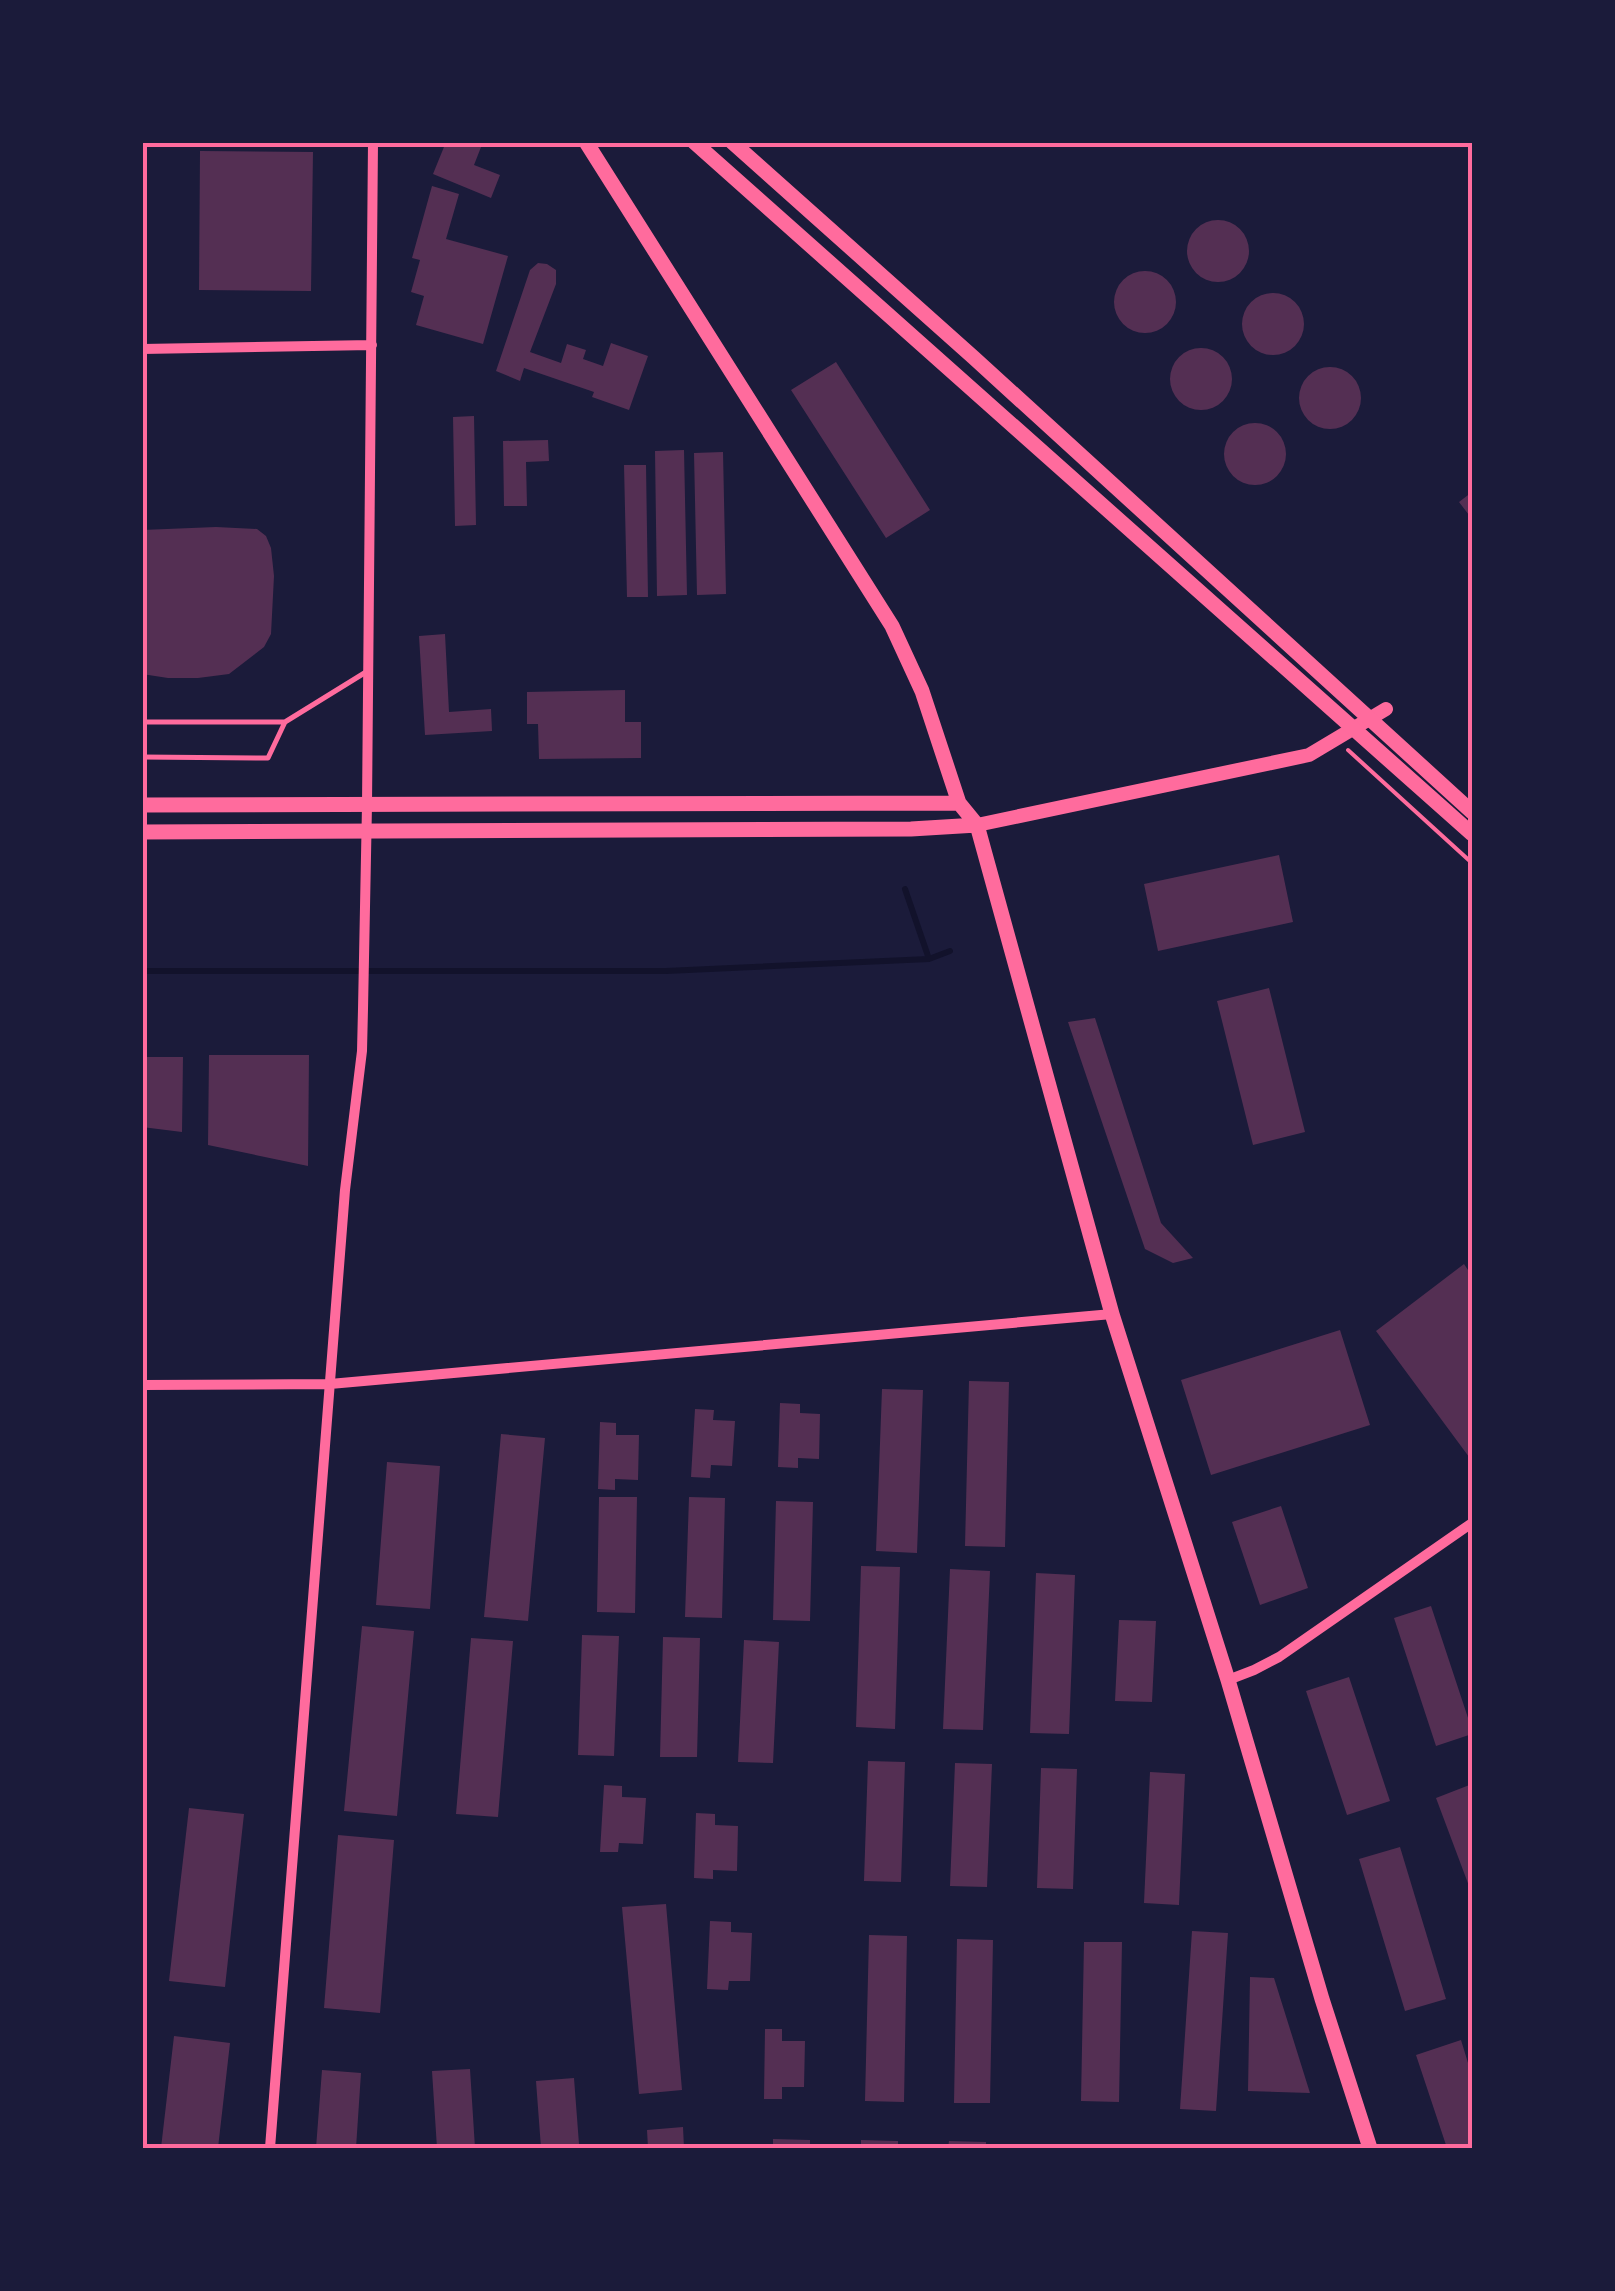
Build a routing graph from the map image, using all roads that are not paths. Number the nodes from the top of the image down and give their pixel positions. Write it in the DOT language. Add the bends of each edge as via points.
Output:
graph roads {
  1 [pos="373,142"];
  2 [pos="586,142"];
  3 [pos="694,142"];
  4 [pos="732,142"];
  5 [pos="372,345"];
  6 [pos="142,349"];
  7 [pos="368,671"];
  8 [pos="1386,709"];
  9 [pos="1370,719"];
  10 [pos="142,722"];
  11 [pos="285,722"];
  12 [pos="1354,728"];
  13 [pos="142,757"];
  14 [pos="959,803"];
  15 [pos="368,805"];
  16 [pos="142,806"];
  17 [pos="1472,812"];
  18 [pos="977,825"];
  19 [pos="142,832"];
  20 [pos="366,832"];
  21 [pos="1472,834"];
  22 [pos="1112,1314"];
  23 [pos="330,1384"];
  24 [pos="142,1385"];
  25 [pos="1472,1523"];
  26 [pos="1228,1680"];
  27 [pos="270,2148"];
  28 [pos="1370,2148"];
  1 -- 5 [label="street"];
  2 -- 14 [label="main road" via="873,592 922,691"];
  3 -- 12 [label="main road"];
  4 -- 9 [label="main road"];
  5 -- 6 [label="street"];
  5 -- 7 [label="street"];
  7 -- 11 [label="lane"];
  7 -- 15 [label="street"];
  8 -- 9 [label="street"];
  9 -- 12 [label="street"];
  9 -- 17 [label="main road"];
  10 -- 11 [label="lane"];
  11 -- 13 [label="lane" via="268,758"];
  12 -- 18 [label="street" via="1309,755"];
  12 -- 21 [label="main road"];
  14 -- 15 [label="main road"];
  14 -- 18 [label="main road"];
  15 -- 16 [label="main road"];
  15 -- 20 [label="street"];
  18 -- 20 [label="main road"];
  18 -- 22 [label="main road"];
  19 -- 20 [label="main road"];
  20 -- 23 [label="street" via="362,1051"];
  22 -- 23 [label="street"];
  22 -- 26 [label="main road"];
  23 -- 24 [label="street"];
  23 -- 27 [label="street"];
  25 -- 26 [label="street" via="1279,1657"];
  26 -- 28 [label="main road"];
}
